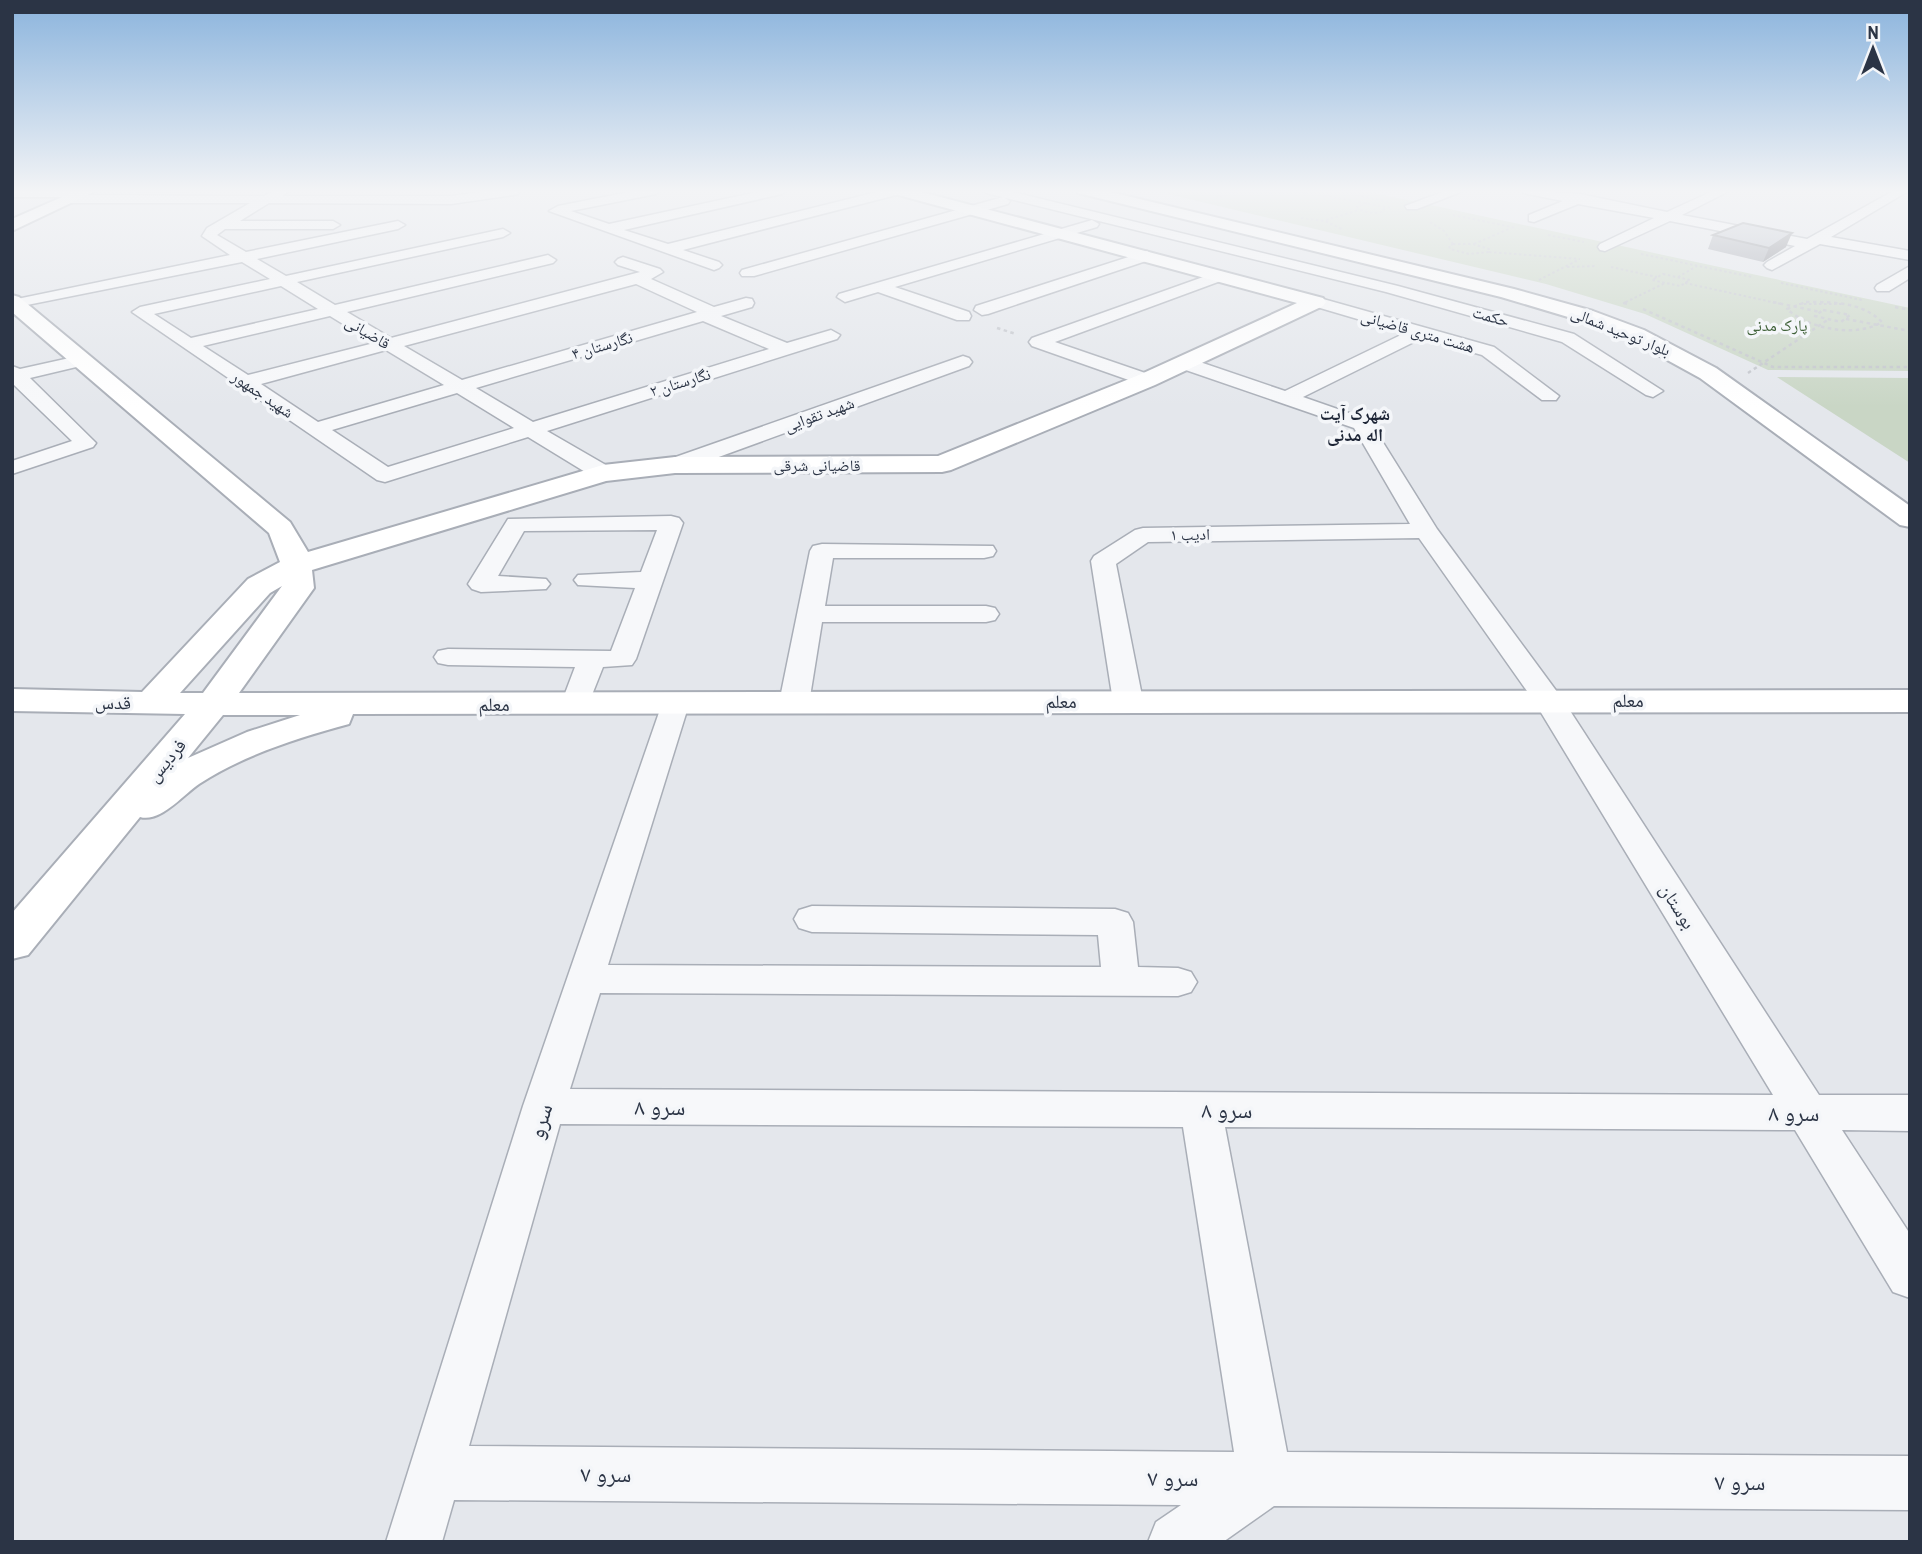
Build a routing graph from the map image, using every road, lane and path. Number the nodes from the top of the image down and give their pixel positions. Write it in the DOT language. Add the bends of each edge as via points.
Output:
graph roads {
  1 [pos="216,263"];
  2 [pos="253,263"];
  3 [pos="363,263"];
  4 [pos="496,263"];
  5 [pos="537,263"];
  6 [pos="625,263"];
  7 [pos="706,263"];
  8 [pos="785,263"];
  9 [pos="962,263"];
  10 [pos="1127,263"];
  11 [pos="1171,263"];
  12 [pos="1285,263"];
  13 [pos="1382,263"];
  14 [pos="1415,263"];
  15 [pos="1573,263"];
  16 [pos="1777,263"];
  17 [pos="714,265"];
  18 [pos="1600,265"];
  19 [pos="1772,265"];
  20 [pos="1565,267"];
  21 [pos="509,269"];
  22 [pos="748,273"];
  23 [pos="1220,276"];
  24 [pos="1907,276"];
  25 [pos="1658,277"];
  26 [pos="1678,277"];
  27 [pos="1751,277"];
  28 [pos="637,279"];
  29 [pos="282,280"];
  30 [pos="1535,282"];
  31 [pos="1778,282"];
  32 [pos="1665,283"];
  33 [pos="1685,283"];
  34 [pos="879,287"];
  35 [pos="1884,296"];
  36 [pos="845,297"];
  37 [pos="1858,299"];
  38 [pos="14,302"];
  39 [pos="1316,302"];
  40 [pos="1871,302"];
  41 [pos="746,303"];
  42 [pos="1790,306"];
  43 [pos="1847,306"];
  44 [pos="331,310"];
  45 [pos="982,310"];
  46 [pos="1910,310"];
  47 [pos="1820,312"];
  48 [pos="1834,312"];
  49 [pos="709,314"];
  50 [pos="964,316"];
  51 [pos="1829,319"];
  52 [pos="1845,319"];
  53 [pos="1820,325"];
  54 [pos="1880,326"];
  55 [pos="1422,331"];
  56 [pos="1910,331"];
  57 [pos="831,335"];
  58 [pos="188,344"];
  59 [pos="388,344"];
  60 [pos="786,349"];
  61 [pos="83,360"];
  62 [pos="963,362"];
  63 [pos="1184,363"];
  64 [pos="1910,367"];
  65 [pos="1755,369"];
  66 [pos="14,375"];
  67 [pos="1147,380"];
  68 [pos="244,382"];
  69 [pos="459,387"];
  70 [pos="1653,391"];
  71 [pos="1549,396"];
  72 [pos="41,397"];
  73 [pos="1287,398"];
  74 [pos="12,404"];
  75 [pos="315,429"];
  76 [pos="529,429"];
  77 [pos="675,465"];
  78 [pos="12,468"];
  79 [pos="603,473"];
  80 [pos="385,475"];
  81 [pos="1910,519"];
  82 [pos="1426,531"];
  83 [pos="984,551"];
  84 [pos="298,565"];
  85 [pos="587,580"];
  86 [pos="650,580"];
  87 [pos="537,584"];
  88 [pos="810,614"];
  89 [pos="986,614"];
  90 [pos="448,657"];
  91 [pos="592,658"];
  92 [pos="12,700"];
  93 [pos="1548,700"];
  94 [pos="1128,701"];
  95 [pos="1910,701"];
  96 [pos="151,703"];
  97 [pos="794,703"];
  98 [pos="213,704"];
  99 [pos="407,704"];
  100 [pos="576,704"];
  101 [pos="674,704"];
  102 [pos="99,839"];
  103 [pos="812,919"];
  104 [pos="12,943"];
  105 [pos="586,979"];
  106 [pos="1121,981"];
  107 [pos="1178,982"];
  108 [pos="544,1106"];
  109 [pos="1201,1110"];
  110 [pos="1807,1113"];
  111 [pos="1910,1113"];
  112 [pos="1910,1276"];
  113 [pos="437,1473"];
  114 [pos="1265,1479"];
  115 [pos="1910,1483"];
  116 [pos="414,1542"];
  117 [pos="1177,1542"];
  1 -- 38 [label="street"];
  2 -- 29 [label="street, قاضیانی"];
  3 -- 29 [label="street"];
  4 -- 21 [label="street"];
  5 -- 21 [label="street"];
  6 -- 28 [label="street" via="655,272"];
  7 -- 17 [label="street"];
  8 -- 22 [label="street"];
  9 -- 34 [label="street"];
  10 -- 45 [label="street"];
  11 -- 23 [label="street"];
  12 -- 70 [label="street, حکمت" via="1567,338"];
  13 -- 81 [label="street, بلوار توحید شمالی" via="1562,307 1681,355"];
  14 -- 65 [label="street, بلوار توحید شمالی" via="1583,303"];
  15 -- 20 [label="path"];
  16 -- 19 [label="street"];
  18 -- 20 [label="path"];
  18 -- 25 [label="path"];
  20 -- 30 [label="path"];
  21 -- 44 [label="street"];
  23 -- 39 [label="street"];
  23 -- 67 [label="street" via="1038,342"];
  24 -- 35 [label="street"];
  25 -- 26 [label="path"];
  25 -- 32 [label="path" via="1652,280"];
  26 -- 27 [label="path" via="1697,266"];
  26 -- 33 [label="path" via="1690,280"];
  28 -- 49 [label="street"];
  28 -- 59 [label="street"];
  29 -- 44 [label="street, قاضیانی"];
  29 -- 58 [label="street, شهید جمهور" via="140,312"];
  31 -- 37 [label="path"];
  32 -- 33 [label="path"];
  32 -- 65 [label="path" via="1624,303 1655,313"];
  33 -- 42 [label="path"];
  34 -- 36 [label="street"];
  34 -- 50 [label="street"];
  35 -- 37 [label="path"];
  35 -- 46 [label="path"];
  37 -- 40 [label="path"];
  37 -- 43 [label="path"];
  38 -- 61 [label="street"];
  39 -- 55 [label="street, هشت متری قاضیانی"];
  39 -- 63 [label="street, قاضیانی شرقی"];
  41 -- 49 [label="street, نگارستان ۴"];
  42 -- 43 [label="path" via="1806,302"];
  42 -- 47 [label="path"];
  42 -- 53 [label="path" via="1790,313"];
  43 -- 48 [label="path"];
  43 -- 54 [label="path" via="1879,318"];
  44 -- 58 [label="street"];
  44 -- 59 [label="street, قاضیانی"];
  47 -- 48 [label="path"];
  47 -- 51 [label="path" via="1815,316"];
  48 -- 52 [label="path" via="1850,315"];
  49 -- 60 [label="street"];
  49 -- 69 [label="street, نگارستان ۴"];
  51 -- 52 [label="path"];
  51 -- 53 [label="path"];
  52 -- 54 [label="path"];
  53 -- 54 [label="path" via="1862,330"];
  53 -- 65 [label="path"];
  54 -- 56 [label="path"];
  55 -- 71 [label="street, هشت متری قاضیانی" via="1488,351"];
  55 -- 73 [label="street"];
  57 -- 60 [label="street, نگارستان ۲"];
  58 -- 68 [label="street, شهید جمهور"];
  59 -- 68 [label="street"];
  59 -- 69 [label="street, قاضیانی"];
  60 -- 76 [label="street, نگارستان ۲"];
  61 -- 66 [label="street"];
  61 -- 84 [label="street" via="273,521 290,541"];
  62 -- 77 [label="street, شهید تقوایی"];
  63 -- 67 [label="street, قاضیانی شرقی"];
  63 -- 73 [label="street, بوستان"];
  64 -- 65 [label="path"];
  66 -- 72 [label="street"];
  67 -- 77 [label="street, قاضیانی شرقی" via="942,464"];
  68 -- 75 [label="street, شهید جمهور"];
  69 -- 75 [label="street, نگارستان ۴"];
  69 -- 76 [label="street, قاضیانی"];
  72 -- 74 [label="street"];
  72 -- 78 [label="street" via="86,443"];
  73 -- 82 [label="street, بوستان" via="1362,424"];
  75 -- 80 [label="street, شهید جمهور"];
  76 -- 79 [label="street, قاضیانی"];
  76 -- 80 [label="street, نگارستان ۲"];
  77 -- 79 [label="street, قاضیانی شرقی"];
  79 -- 84 [label="street, قاضیانی شرقی"];
  82 -- 93 [label="street, بوستان"];
  82 -- 94 [label="street, ادیب ۱" via="1143,535 1103,561"];
  83 -- 88 [label="street" via="822,551"];
  84 -- 96 [label="street" via="259,586"];
  84 -- 98 [label="street, فردیس" via="298,588"];
  85 -- 86 [label="street"];
  86 -- 87 [label="street" via="670,523 516,524 481,584"];
  86 -- 91 [label="street" via="622,659"];
  88 -- 89 [label="street"];
  88 -- 97 [label="street"];
  90 -- 91 [label="street"];
  91 -- 100 [label="street"];
  92 -- 96 [label="street, قدس"];
  93 -- 94 [label="street, معلم"];
  93 -- 95 [label="street, معلم"];
  93 -- 110 [label="street, بوستان"];
  94 -- 97 [label="street, معلم"];
  96 -- 98 [label="street, قدس"];
  97 -- 101 [label="street, معلم"];
  98 -- 99 [label="street, معلم"];
  98 -- 102 [label="street, فردیس"];
  99 -- 100 [label="street, معلم"];
  99 -- 102 [label="street" via="304,724 228,754 160,792 114,835"];
  100 -- 101 [label="street, معلم"];
  101 -- 105 [label="street, سرو"];
  102 -- 104 [label="street, فردیس"];
  103 -- 106 [label="street" via="1115,922"];
  105 -- 106 [label="street"];
  105 -- 108 [label="street, سرو"];
  106 -- 107 [label="street"];
  108 -- 109 [label="street, سرو ۸"];
  108 -- 113 [label="street, سرو"];
  109 -- 110 [label="street, سرو ۸"];
  109 -- 114 [label="street"];
  110 -- 111 [label="street, سرو ۸"];
  110 -- 112 [label="street, بوستان"];
  113 -- 114 [label="street, سرو ۷"];
  113 -- 116 [label="street, سرو"];
  114 -- 115 [label="street, سرو ۷"];
  114 -- 117 [label="street"];
}
